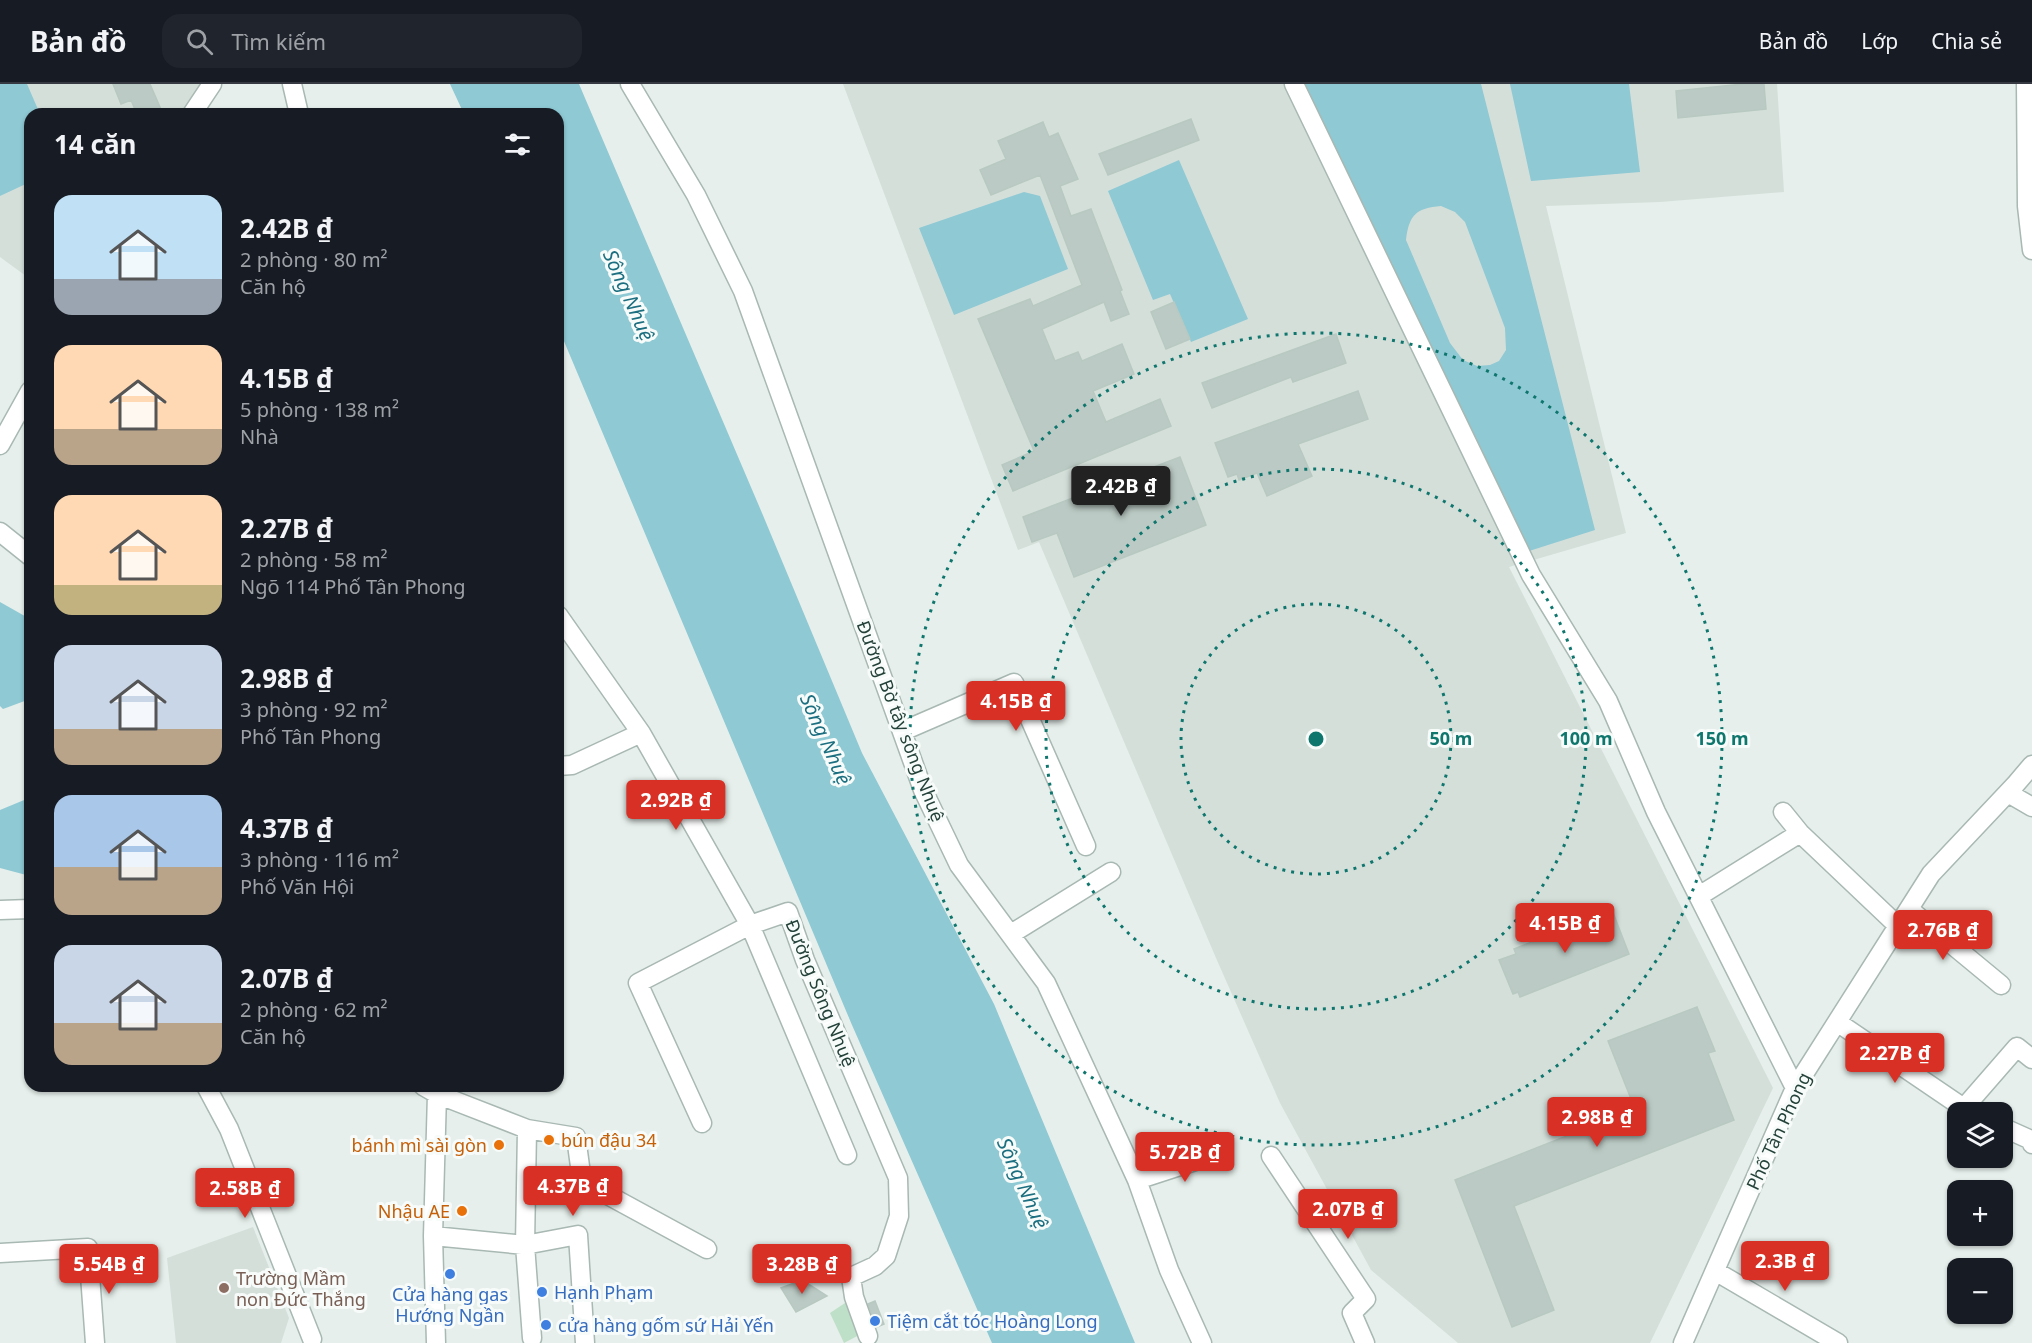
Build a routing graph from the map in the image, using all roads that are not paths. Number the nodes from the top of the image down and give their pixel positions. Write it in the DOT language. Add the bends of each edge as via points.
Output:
graph roads {
  1 [pos="212,84"];
  2 [pos="292,84"];
  3 [pos="630,84"];
  4 [pos="1294,84"];
  5 [pos="2026,84"];
  6 [pos="196,108"];
  7 [pos="298,108"];
  8 [pos="2032,250"];
  9 [pos="24,402"];
  10 [pos="0,445"];
  11 [pos="0,532"];
  12 [pos="24,551"];
  13 [pos="564,624"];
  14 [pos="635,726"];
  15 [pos="903,731"];
  16 [pos="564,765"];
  17 [pos="2032,765"];
  18 [pos="2008,793"];
  19 [pos="2032,807"];
  20 [pos="1783,812"];
  21 [pos="1800,832"];
  22 [pos="1086,846"];
  23 [pos="1111,872"];
  24 [pos="1699,896"];
  25 [pos="24,909"];
  26 [pos="1909,909"];
  27 [pos="0,910"];
  28 [pos="750,925"];
  29 [pos="1898,926"];
  30 [pos="1011,934"];
  31 [pos="2001,985"];
  32 [pos="1837,1022"];
  33 [pos="2032,1059"];
  34 [pos="1795,1088"];
  35 [pos="209,1092"];
  36 [pos="430,1092"];
  37 [pos="435,1092"];
  38 [pos="1954,1102"];
  39 [pos="1974,1102"];
  40 [pos="702,1123"];
  41 [pos="527,1129"];
  42 [pos="2013,1132"];
  43 [pos="2032,1141"];
  44 [pos="1223,1152"];
  45 [pos="847,1155"];
  46 [pos="1271,1156"];
  47 [pos="1137,1180"];
  48 [pos="433,1236"];
  49 [pos="525,1245"];
  50 [pos="707,1249"];
  51 [pos="0,1253"];
  52 [pos="1715,1272"];
  53 [pos="868,1336"];
  54 [pos="532,1338"];
  55 [pos="312,1339"];
  56 [pos="94,1343"];
  57 [pos="436,1343"];
  58 [pos="585,1343"];
  59 [pos="1202,1343"];
  60 [pos="1365,1343"];
  61 [pos="1683,1343"];
  62 [pos="1838,1343"];
  1 -- 6 [label="street"];
  2 -- 7 [label="street"];
  3 -- 15 [label="street, Đường Bờ tây sông Nhuệ" via="696,195 743,291"];
  4 -- 24 [label="street" via="1531,575 1608,701 1656,812"];
  5 -- 8 [label="street" via="2027,206"];
  9 -- 10 [label="street"];
  11 -- 12 [label="street"];
  13 -- 14 [label="street"];
  14 -- 16 [label="street" via="572,765"];
  14 -- 28 [label="street"];
  15 -- 22 [label="street" via="1014,683"];
  15 -- 30 [label="street, Đường Bờ tây sông Nhuệ" via="923,790 959,865"];
  17 -- 18 [label="street, Phố Tân Phong"];
  18 -- 19 [label="street"];
  18 -- 26 [label="street, Phố Tân Phong" via="1931,874"];
  20 -- 21 [label="street"];
  21 -- 24 [label="street"];
  21 -- 29 [label="street"];
  23 -- 30 [label="street"];
  24 -- 34 [label="street"];
  25 -- 27 [label="street"];
  26 -- 29 [label="street, Phố Tân Phong"];
  26 -- 31 [label="street"];
  28 -- 40 [label="street" via="638,983"];
  28 -- 45 [label="street"];
  28 -- 53 [label="street, Đường Sông Nhuệ" via="788,912 898,1178 899,1216 886,1256 851,1277"];
  29 -- 32 [label="street, Phố Tân Phong"];
  30 -- 47 [label="street, Đường Bờ tây sông Nhuệ" via="1046,982"];
  32 -- 34 [label="street, Phố Tân Phong"];
  32 -- 38 [label="street"];
  33 -- 39 [label="street" via="2017,1047"];
  34 -- 52 [label="street, Phố Tân Phong"];
  35 -- 55 [label="street" via="229,1129"];
  36 -- 48 [label="street"];
  37 -- 41 [label="street"];
  41 -- 49 [label="street"];
  41 -- 50 [label="street" via="576,1137 582,1182"];
  42 -- 43 [label="street"];
  44 -- 47 [label="street"];
  46 -- 60 [label="street" via="1366,1299 1352,1313"];
  47 -- 59 [label="street, Đường Bờ tây sông Nhuệ" via="1169,1270"];
  48 -- 49 [label="street"];
  48 -- 57 [label="street"];
  49 -- 54 [label="street"];
  49 -- 58 [label="street" via="578,1235"];
  51 -- 56 [label="street" via="88,1248"];
  52 -- 61 [label="street, Phố Tân Phong"];
  52 -- 62 [label="street"];
}
